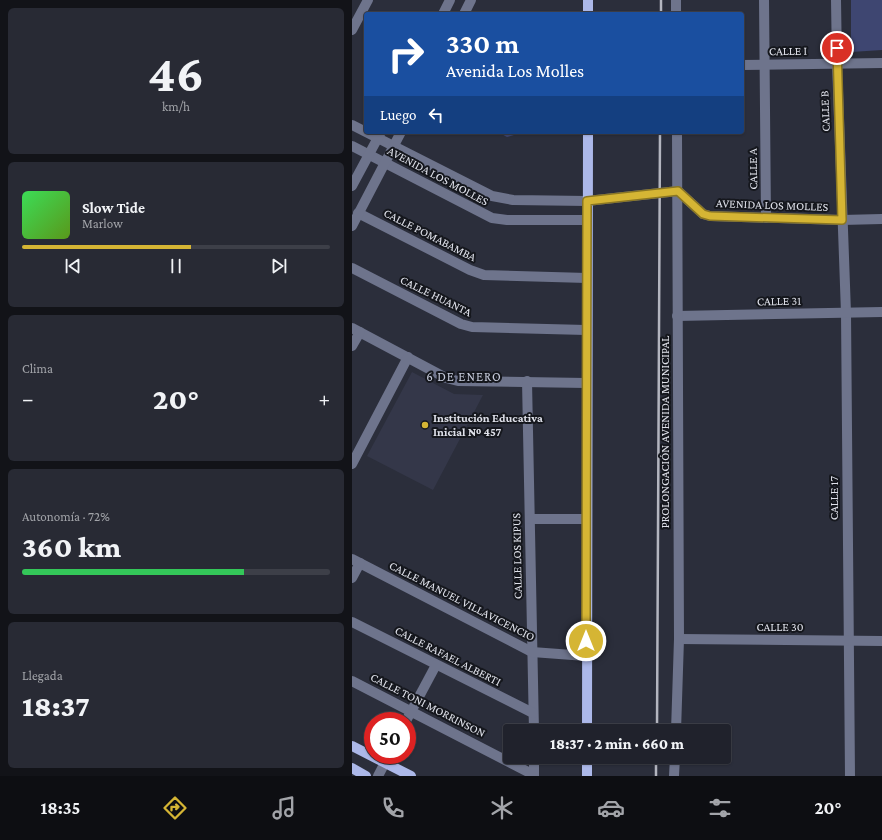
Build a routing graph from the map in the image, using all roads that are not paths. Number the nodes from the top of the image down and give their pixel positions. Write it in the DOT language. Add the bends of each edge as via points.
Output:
graph roads {
  1 [pos="368,0"];
  2 [pos="450,0"];
  3 [pos="471,0"];
  4 [pos="588,0"];
  5 [pos="676,0"];
  6 [pos="764,0"];
  7 [pos="836,0"];
  8 [pos="444,12"];
  9 [pos="465,12"];
  10 [pos="588,12"];
  11 [pos="676,12"];
  12 [pos="352,30"];
  13 [pos="837,63"];
  14 [pos="882,63"];
  15 [pos="744,64"];
  16 [pos="764,64"];
  17 [pos="352,125"];
  18 [pos="364,129"];
  19 [pos="400,134"];
  20 [pos="588,134"];
  21 [pos="677,134"];
  22 [pos="379,135"];
  23 [pos="352,146"];
  24 [pos="394,147"];
  25 [pos="369,154"];
  26 [pos="385,163"];
  27 [pos="352,186"];
  28 [pos="678,191"];
  29 [pos="587,201"];
  30 [pos="358,213"];
  31 [pos="766,218"];
  32 [pos="882,218"];
  33 [pos="587,220"];
  34 [pos="842,220"];
  35 [pos="352,226"];
  36 [pos="352,268"];
  37 [pos="587,278"];
  38 [pos="882,312"];
  39 [pos="846,313"];
  40 [pos="677,316"];
  41 [pos="356,330"];
  42 [pos="586,330"];
  43 [pos="352,346"];
  44 [pos="408,357"];
  45 [pos="527,381"];
  46 [pos="586,383"];
  47 [pos="352,464"];
  48 [pos="530,519"];
  49 [pos="586,519"];
  50 [pos="356,561"];
  51 [pos="352,578"];
  52 [pos="352,622"];
  53 [pos="679,639"];
  54 [pos="848,640"];
  55 [pos="882,641"];
  56 [pos="532,652"];
  57 [pos="586,656"];
  58 [pos="436,665"];
  59 [pos="352,681"];
  60 [pos="402,712"];
  61 [pos="411,712"];
  62 [pos="533,713"];
  63 [pos="416,719"];
  64 [pos="534,724"];
  65 [pos="587,724"];
  66 [pos="676,724"];
  67 [pos="352,746"];
  68 [pos="364,750"];
  69 [pos="384,764"];
  70 [pos="394,764"];
  71 [pos="534,764"];
  72 [pos="587,764"];
  73 [pos="675,764"];
  74 [pos="352,768"];
  75 [pos="366,776"];
  76 [pos="378,776"];
  77 [pos="411,776"];
  78 [pos="534,776"];
  79 [pos="587,776"];
  80 [pos="674,776"];
  81 [pos="850,776"];
  1 -- 12 [label="street"];
  2 -- 8 [label="street"];
  3 -- 9 [label="street"];
  4 -- 10 [label="main road"];
  5 -- 11 [label="street"];
  6 -- 16 [label="street, CALLE A"];
  7 -- 13 [label="street, CALLE B"];
  13 -- 14 [label="street, CALLE I"];
  13 -- 16 [label="street, CALLE I"];
  13 -- 34 [label="street, CALLE B"];
  15 -- 16 [label="street, CALLE I"];
  16 -- 31 [label="street, CALLE A"];
  17 -- 18 [label="street, AVENIDA LOS MOLLES"];
  19 -- 24 [label="street"];
  20 -- 29 [label="main road"];
  21 -- 28 [label="street, PROLONGACIÓN AVENIDA MUNICIPAL"];
  22 -- 24 [label="street, AVENIDA LOS MOLLES"];
  22 -- 25 [label="street"];
  23 -- 25 [label="street, AVENIDA LOS MOLLES"];
  24 -- 26 [label="street"];
  24 -- 29 [label="street, AVENIDA LOS MOLLES" via="498,198"];
  25 -- 26 [label="street, AVENIDA LOS MOLLES"];
  25 -- 27 [label="street"];
  26 -- 30 [label="street"];
  26 -- 33 [label="street, AVENIDA LOS MOLLES" via="492,218"];
  28 -- 29 [label="street, AVENIDA LOS MOLLES"];
  28 -- 31 [label="street, AVENIDA LOS MOLLES" via="703,214"];
  28 -- 40 [label="street, PROLONGACIÓN AVENIDA MUNICIPAL"];
  29 -- 33 [label="main road"];
  30 -- 35 [label="street"];
  30 -- 37 [label="street, CALLE POMABAMBA" via="484,275"];
  31 -- 34 [label="street, AVENIDA LOS MOLLES"];
  32 -- 34 [label="street, AVENIDA LOS MOLLES"];
  33 -- 37 [label="main road"];
  34 -- 39 [label="street, CALLE 17"];
  36 -- 42 [label="street, CALLE HUANTA" via="461,324 472,327"];
  37 -- 42 [label="main road"];
  38 -- 39 [label="street, CALLE 31"];
  39 -- 40 [label="street, CALLE 31"];
  39 -- 54 [label="street, CALLE 17"];
  40 -- 53 [label="street, PROLONGACIÓN AVENIDA MUNICIPAL"];
  41 -- 43 [label="street"];
  41 -- 44 [label="street"];
  42 -- 46 [label="main road"];
  44 -- 45 [label="street" via="446,378 458,381"];
  44 -- 47 [label="street"];
  45 -- 46 [label="street"];
  45 -- 48 [label="street, CALLE LOS KIPUS"];
  46 -- 49 [label="main road"];
  48 -- 49 [label="street"];
  48 -- 56 [label="street, CALLE LOS KIPUS"];
  49 -- 57 [label="main road"];
  50 -- 51 [label="street"];
  50 -- 56 [label="street, CALLE MANUEL VILLAVICENCIO"];
  52 -- 58 [label="street, CALLE RAFAEL ALBERTI"];
  53 -- 54 [label="street, CALLE 30"];
  53 -- 66 [label="street, PROLONGACIÓN AVENIDA MUNICIPAL"];
  54 -- 55 [label="street, CALLE 30"];
  54 -- 81 [label="street, CALLE 17"];
  56 -- 57 [label="street, CALLE MANUEL VILLAVICENCIO"];
  56 -- 62 [label="street, CALLE LOS KIPUS"];
  57 -- 65 [label="main road"];
  58 -- 61 [label="street"];
  58 -- 62 [label="street, CALLE RAFAEL ALBERTI"];
  59 -- 60 [label="street, CALLE TONI MORRINSON"];
  62 -- 64 [label="street, CALLE LOS KIPUS"];
  63 -- 78 [label="street, CALLE TONI MORRINSON"];
  67 -- 68 [label="main road"];
  69 -- 76 [label="street"];
  70 -- 77 [label="main road"];
  71 -- 78 [label="street"];
  72 -- 79 [label="main road"];
  73 -- 80 [label="street"];
  74 -- 75 [label="main road"];
}
